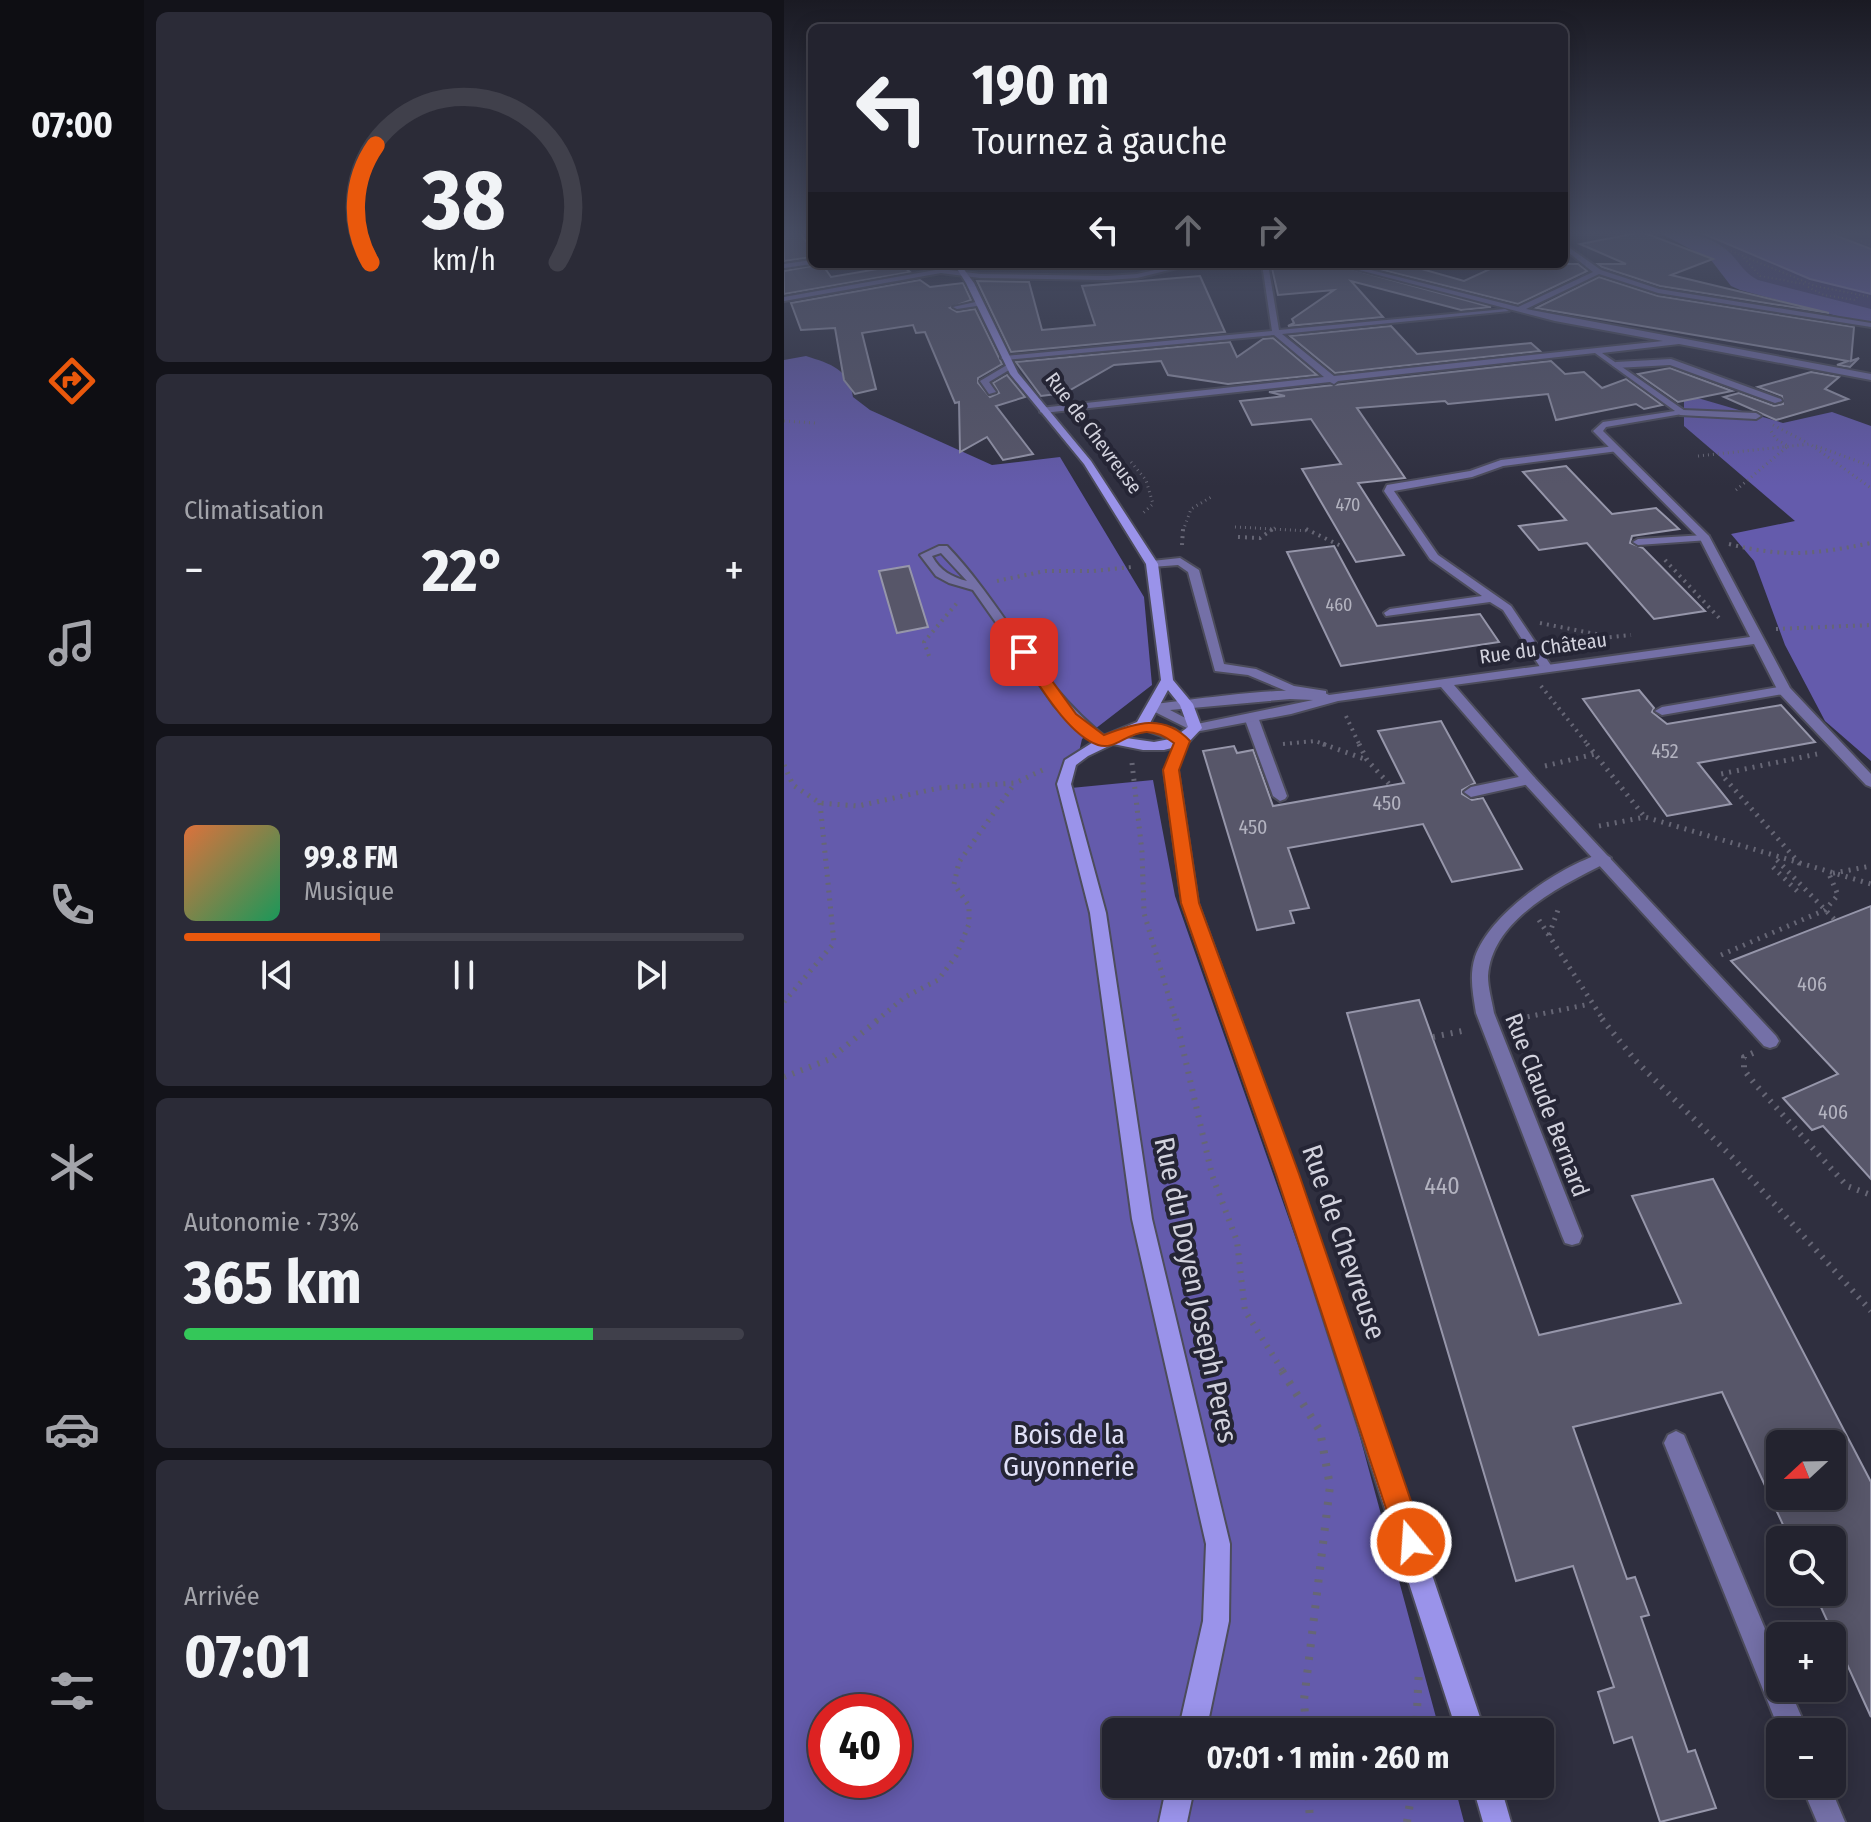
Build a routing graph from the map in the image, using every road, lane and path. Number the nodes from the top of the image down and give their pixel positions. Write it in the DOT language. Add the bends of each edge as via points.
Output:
graph roads {
  1 [pos="986,316"];
  2 [pos="1273,316"];
  3 [pos="1446,316"];
  4 [pos="1554,316"];
  5 [pos="1815,316"];
  6 [pos="1871,325"];
  7 [pos="1276,333"];
  8 [pos="1687,341"];
  9 [pos="1599,354"];
  10 [pos="1008,363"];
  11 [pos="1616,365"];
  12 [pos="1871,377"];
  13 [pos="1334,381"];
  14 [pos="992,392"];
  15 [pos="1778,401"];
  16 [pos="1043,410"];
  17 [pos="1683,413"];
  18 [pos="1756,416"];
  19 [pos="784,421"];
  20 [pos="815,423"];
  21 [pos="1810,444"];
  22 [pos="1788,446"];
  23 [pos="1615,449"];
  24 [pos="1698,456"];
  25 [pos="1131,462"];
  26 [pos="1871,466"];
  27 [pos="1871,488"];
  28 [pos="1736,490"];
  29 [pos="1213,496"];
  30 [pos="1129,524"];
  31 [pos="1235,527"];
  32 [pos="1276,527"];
  33 [pos="1238,537"];
  34 [pos="1705,538"];
  35 [pos="1643,542"];
  36 [pos="1725,543"];
  37 [pos="1871,543"];
  38 [pos="1341,546"];
  39 [pos="1180,561"];
  40 [pos="1152,564"];
  41 [pos="1094,571"];
  42 [pos="977,587"];
  43 [pos="1492,598"];
  44 [pos="1390,613"];
  45 [pos="1514,616"];
  46 [pos="1871,625"];
  47 [pos="1726,627"];
  48 [pos="1782,629"];
  49 [pos="1753,635"];
  50 [pos="1606,636"];
  51 [pos="1546,667"];
  52 [pos="1534,677"];
  53 [pos="1167,680"];
  54 [pos="1445,683"];
  55 [pos="1784,690"];
  56 [pos="1337,697"];
  57 [pos="1186,704"];
  58 [pos="1154,708"];
  59 [pos="1662,711"];
  60 [pos="1251,717"];
  61 [pos="1142,725"];
  62 [pos="1195,728"];
  63 [pos="1104,740"];
  64 [pos="1182,741"];
  65 [pos="1130,742"];
  66 [pos="1262,746"];
  67 [pos="1152,748"];
  68 [pos="1826,753"];
  69 [pos="1367,760"];
  70 [pos="784,765"];
  71 [pos="1046,769"];
  72 [pos="1171,770"];
  73 [pos="1529,780"];
  74 [pos="1871,782"];
  75 [pos="1015,783"];
  76 [pos="1390,785"];
  77 [pos="1471,792"];
  78 [pos="1280,796"];
  79 [pos="820,803"];
  80 [pos="1645,817"];
  81 [pos="1579,833"];
  82 [pos="1765,854"];
  83 [pos="1603,858"];
  84 [pos="1775,858"];
  85 [pos="1801,866"];
  86 [pos="1871,866"];
  87 [pos="1829,874"];
  88 [pos="1871,884"];
  89 [pos="1799,893"];
  90 [pos="1528,902"];
  91 [pos="1825,910"];
  92 [pos="1835,920"];
  93 [pos="1700,964"];
  94 [pos="784,1002"];
  95 [pos="1590,1004"];
  96 [pos="1520,1019"];
  97 [pos="1770,1041"];
  98 [pos="1744,1070"];
  99 [pos="784,1077"];
  100 [pos="1871,1195"];
  101 [pos="1572,1236"];
  102 [pos="1871,1311"];
  103 [pos="1676,1443"];
  104 [pos="1195,1718"];
  105 [pos="1305,1718"];
  106 [pos="1466,1718"];
  107 [pos="1788,1718"];
  108 [pos="1178,1798"];
  109 [pos="1309,1798"];
  110 [pos="1411,1798"];
  111 [pos="1490,1798"];
  112 [pos="1821,1798"];
  113 [pos="1173,1822"];
  114 [pos="1310,1822"];
  115 [pos="1407,1822"];
  116 [pos="1497,1822"];
  117 [pos="1831,1822"];
  1 -- 10 [label="street, Rue de Chevreuse"];
  2 -- 7 [label="street"];
  3 -- 7 [label="street"];
  4 -- 8 [label="street"];
  5 -- 6 [label="street"];
  7 -- 10 [label="street"];
  7 -- 13 [label="street"];
  8 -- 9 [label="street"];
  8 -- 12 [label="street"];
  9 -- 11 [label="street"];
  9 -- 13 [label="street"];
  10 -- 14 [label="street" via="984,381"];
  10 -- 16 [label="street, Rue de Chevreuse"];
  11 -- 15 [label="street" via="1671,362"];
  11 -- 17 [label="street"];
  13 -- 16 [label="street"];
  16 -- 30 [label="street, Rue de Chevreuse" via="1088,463"];
  17 -- 18 [label="street"];
  17 -- 23 [label="street" via="1603,425 1598,431"];
  19 -- 20 [label="path"];
  21 -- 22 [label="path"];
  21 -- 22 [label="path" via="1764,420 1776,439"];
  21 -- 26 [label="path"];
  21 -- 27 [label="path"];
  22 -- 24 [label="path"];
  22 -- 28 [label="path"];
  23 -- 34 [label="street"];
  23 -- 43 [label="street" via="1513,461 1472,474 1391,487 1434,557"];
  25 -- 30 [label="path" via="1146,480 1153,504"];
  29 -- 39 [label="path" via="1191,505 1183,520"];
  30 -- 40 [label="street, Rue de Chevreuse"];
  31 -- 32 [label="path"];
  32 -- 33 [label="path" via="1260,538"];
  32 -- 38 [label="path" via="1317,532"];
  34 -- 35 [label="street"];
  34 -- 49 [label="street"];
  35 -- 47 [label="path"];
  36 -- 37 [label="path" via="1813,555"];
  39 -- 40 [label="street"];
  39 -- 56 [label="street" via="1193,570 1219,668 1245,668 1283,687"];
  40 -- 41 [label="path"];
  40 -- 53 [label="street, Rue de Chevreuse"];
  42 -- 63 [label="street" via="1071,717"];
  43 -- 44 [label="street"];
  43 -- 45 [label="street"];
  45 -- 50 [label="path"];
  45 -- 51 [label="street"];
  46 -- 48 [label="path"];
  49 -- 51 [label="street, Rue du Château"];
  49 -- 55 [label="street"];
  51 -- 54 [label="street, Rue du Château"];
  52 -- 80 [label="path"];
  53 -- 57 [label="street"];
  53 -- 58 [label="street"];
  54 -- 56 [label="street, Rue du Château"];
  54 -- 73 [label="street"];
  55 -- 59 [label="street"];
  55 -- 74 [label="street"];
  56 -- 57 [label="street, Rue du Château" via="1290,695"];
  56 -- 60 [label="street, Rue du Château"];
  56 -- 69 [label="path"];
  57 -- 58 [label="street, Rue du Château"];
  57 -- 62 [label="street"];
  58 -- 61 [label="street"];
  58 -- 62 [label="street"];
  60 -- 62 [label="street, Rue du Château"];
  60 -- 66 [label="street"];
  61 -- 63 [label="street, Rue du Doyen Joseph Peres"];
  61 -- 64 [label="street"];
  61 -- 67 [label="street"];
  62 -- 64 [label="street"];
  63 -- 65 [label="street"];
  63 -- 104 [label="street, Rue du Doyen Joseph Peres" via="1070,763 1064,784 1098,913 1142,1219 1218,1544 1216,1621"];
  64 -- 67 [label="street"];
  64 -- 72 [label="street"];
  65 -- 67 [label="street"];
  65 -- 105 [label="path" via="1144,913 1186,1053 1212,1175 1237,1241 1245,1311 1320,1431 1330,1486"];
  66 -- 69 [label="path" via="1315,741"];
  66 -- 78 [label="street"];
  67 -- 72 [label="street"];
  68 -- 85 [label="path" via="1721,774"];
  69 -- 76 [label="path"];
  70 -- 79 [label="path" via="793,785"];
  71 -- 75 [label="path"];
  72 -- 106 [label="street, Rue de Chevreuse" via="1190,903 1287,1174"];
  73 -- 77 [label="street"];
  73 -- 81 [label="street"];
  75 -- 79 [label="path" via="939,788 858,806"];
  75 -- 99 [label="path" via="959,862 954,884 969,906 969,924 956,956 938,980 905,997 830,1059"];
  79 -- 94 [label="path" via="834,943"];
  80 -- 81 [label="path"];
  80 -- 82 [label="path"];
  81 -- 83 [label="street"];
  82 -- 84 [label="path"];
  82 -- 89 [label="path"];
  83 -- 90 [label="street, Rue Claude Bernard"];
  83 -- 93 [label="street"];
  84 -- 85 [label="path"];
  84 -- 91 [label="path"];
  85 -- 87 [label="path"];
  86 -- 87 [label="path"];
  87 -- 88 [label="path"];
  87 -- 91 [label="path" via="1838,895"];
  90 -- 95 [label="path"];
  90 -- 101 [label="street, Rue Claude Bernard" via="1487,951 1480,974 1485,1013"];
  91 -- 92 [label="path"];
  91 -- 93 [label="path"];
  93 -- 97 [label="street"];
  95 -- 96 [label="path"];
  95 -- 102 [label="path" via="1635,1060 1733,1158"];
  98 -- 100 [label="path" via="1847,1186"];
  103 -- 107 [label="street"];
  108 -- 113 [label="street"];
  109 -- 114 [label="path"];
  110 -- 115 [label="path"];
  111 -- 116 [label="street"];
  112 -- 117 [label="street"];
}
